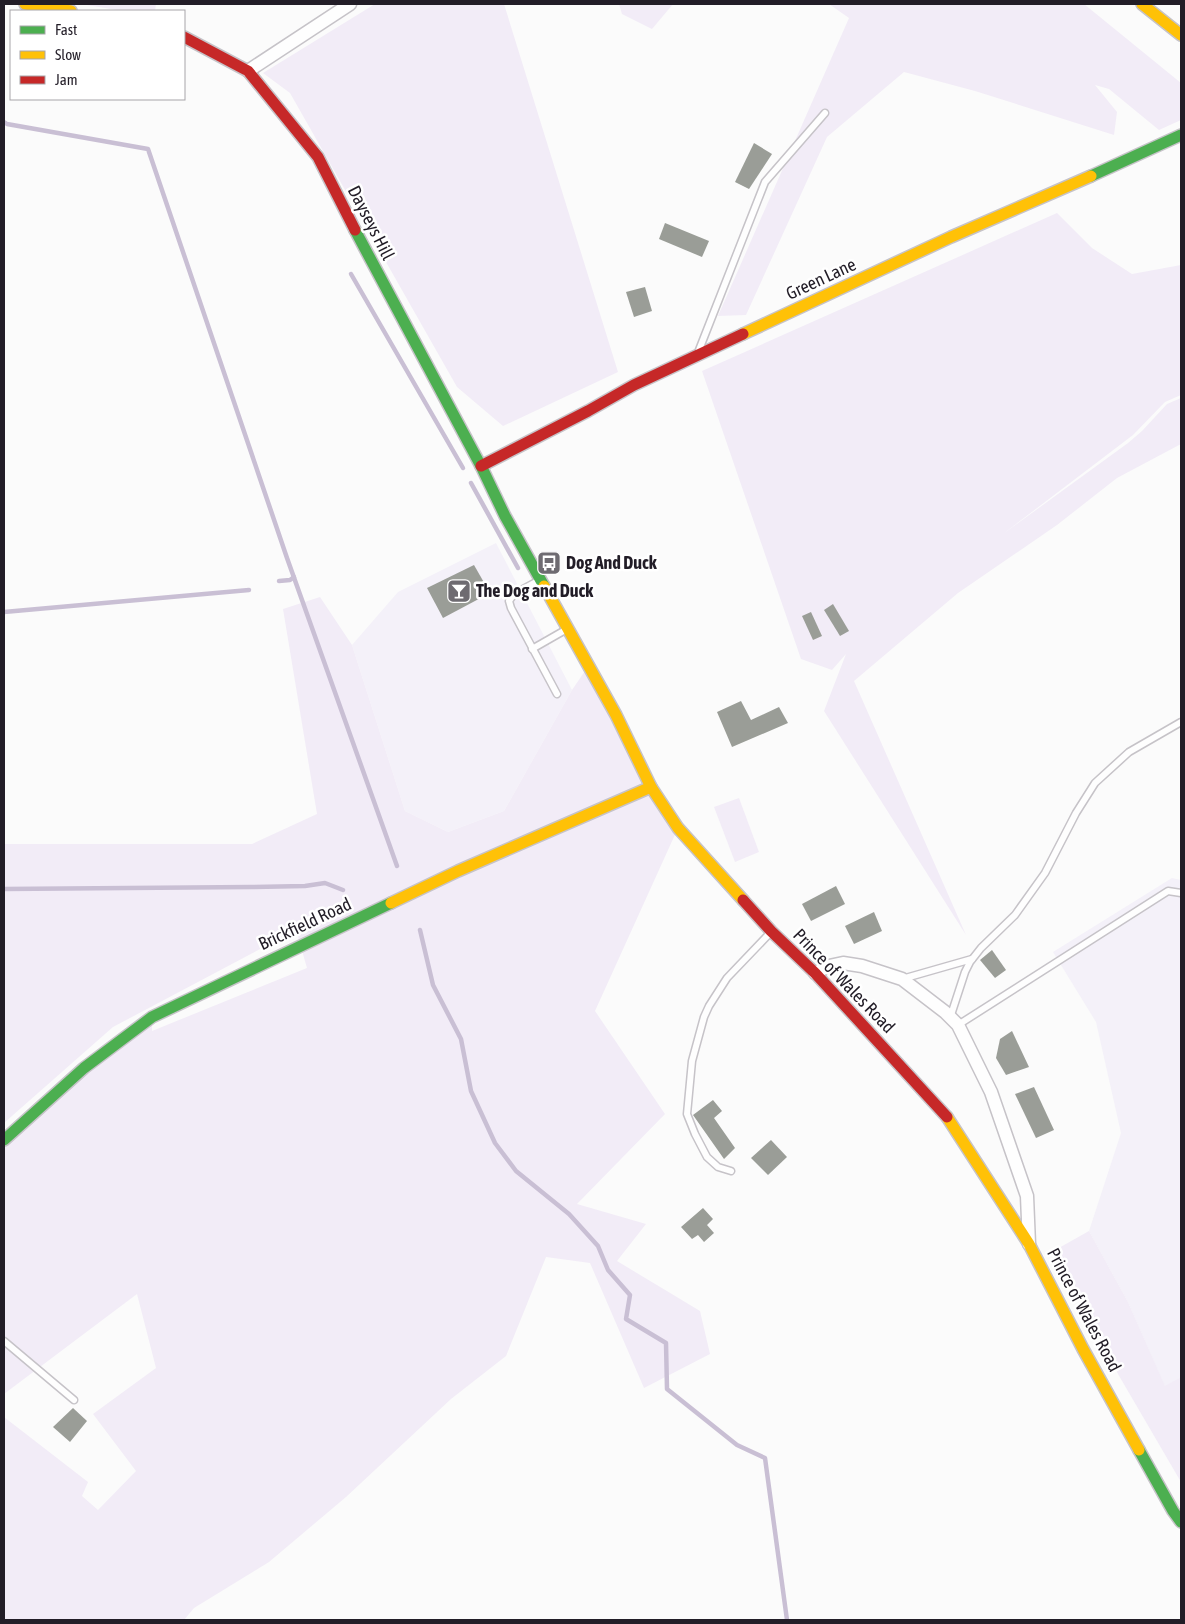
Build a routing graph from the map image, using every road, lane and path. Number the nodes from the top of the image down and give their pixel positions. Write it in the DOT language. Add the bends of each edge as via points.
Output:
graph roads {
  1 [pos="25,4"];
  2 [pos="350,4"];
  3 [pos="1142,4"];
  4 [pos="64,10"];
  5 [pos="1181,35"];
  6 [pos="185,38"];
  7 [pos="248,71"];
  8 [pos="825,113"];
  9 [pos="1181,135"];
  10 [pos="697,356"];
  11 [pos="481,466"];
  12 [pos="541,580"];
  13 [pos="568,628"];
  14 [pos="532,649"];
  15 [pos="557,694"];
  16 [pos="1181,722"];
  17 [pos="651,786"];
  18 [pos="1181,893"];
  19 [pos="772,931"];
  20 [pos="972,959"];
  21 [pos="814,973"];
  22 [pos="902,979"];
  23 [pos="954,1022"];
  24 [pos="4,1140"];
  25 [pos="731,1172"];
  26 [pos="1029,1244"];
  27 [pos="4,1341"];
  28 [pos="74,1400"];
  29 [pos="1181,1522"];
  1 -- 4 [label="main road"];
  2 -- 7 [label="street"];
  3 -- 5 [label="main road"];
  6 -- 7 [label="main road, Dayseys Hill"];
  7 -- 11 [label="main road, Dayseys Hill" via="318,157"];
  8 -- 10 [label="lane" via="766,182"];
  9 -- 10 [label="main road, Green Lane" via="951,237"];
  10 -- 11 [label="main road, Green Lane" via="634,385"];
  11 -- 12 [label="main road, Prince of Wales Road"];
  12 -- 13 [label="main road, Prince of Wales Road"];
  12 -- 14 [label="lane" via="514,594 509,601"];
  13 -- 14 [label="lane"];
  13 -- 17 [label="main road, Prince of Wales Road"];
  14 -- 15 [label="lane"];
  16 -- 20 [label="lane" via="1129,752 1095,783 1045,873 1014,915"];
  17 -- 19 [label="main road, Prince of Wales Road" via="678,828"];
  17 -- 24 [label="main road, Brickfield Road" via="458,871 152,1017 84,1068"];
  18 -- 23 [label="lane" via="1168,891"];
  19 -- 21 [label="main road, Prince of Wales Road"];
  19 -- 25 [label="lane" via="727,978 709,1006 692,1061 688,1114 695,1134 707,1158"];
  20 -- 22 [label="lane"];
  20 -- 23 [label="lane" via="965,972"];
  21 -- 22 [label="street" via="843,963"];
  21 -- 26 [label="main road, Prince of Wales Road" via="945,1113"];
  22 -- 23 [label="street"];
  23 -- 26 [label="street" via="990,1092 1027,1196"];
  26 -- 29 [label="main road, Prince of Wales Road" via="1083,1349"];
  27 -- 28 [label="lane"];
}
